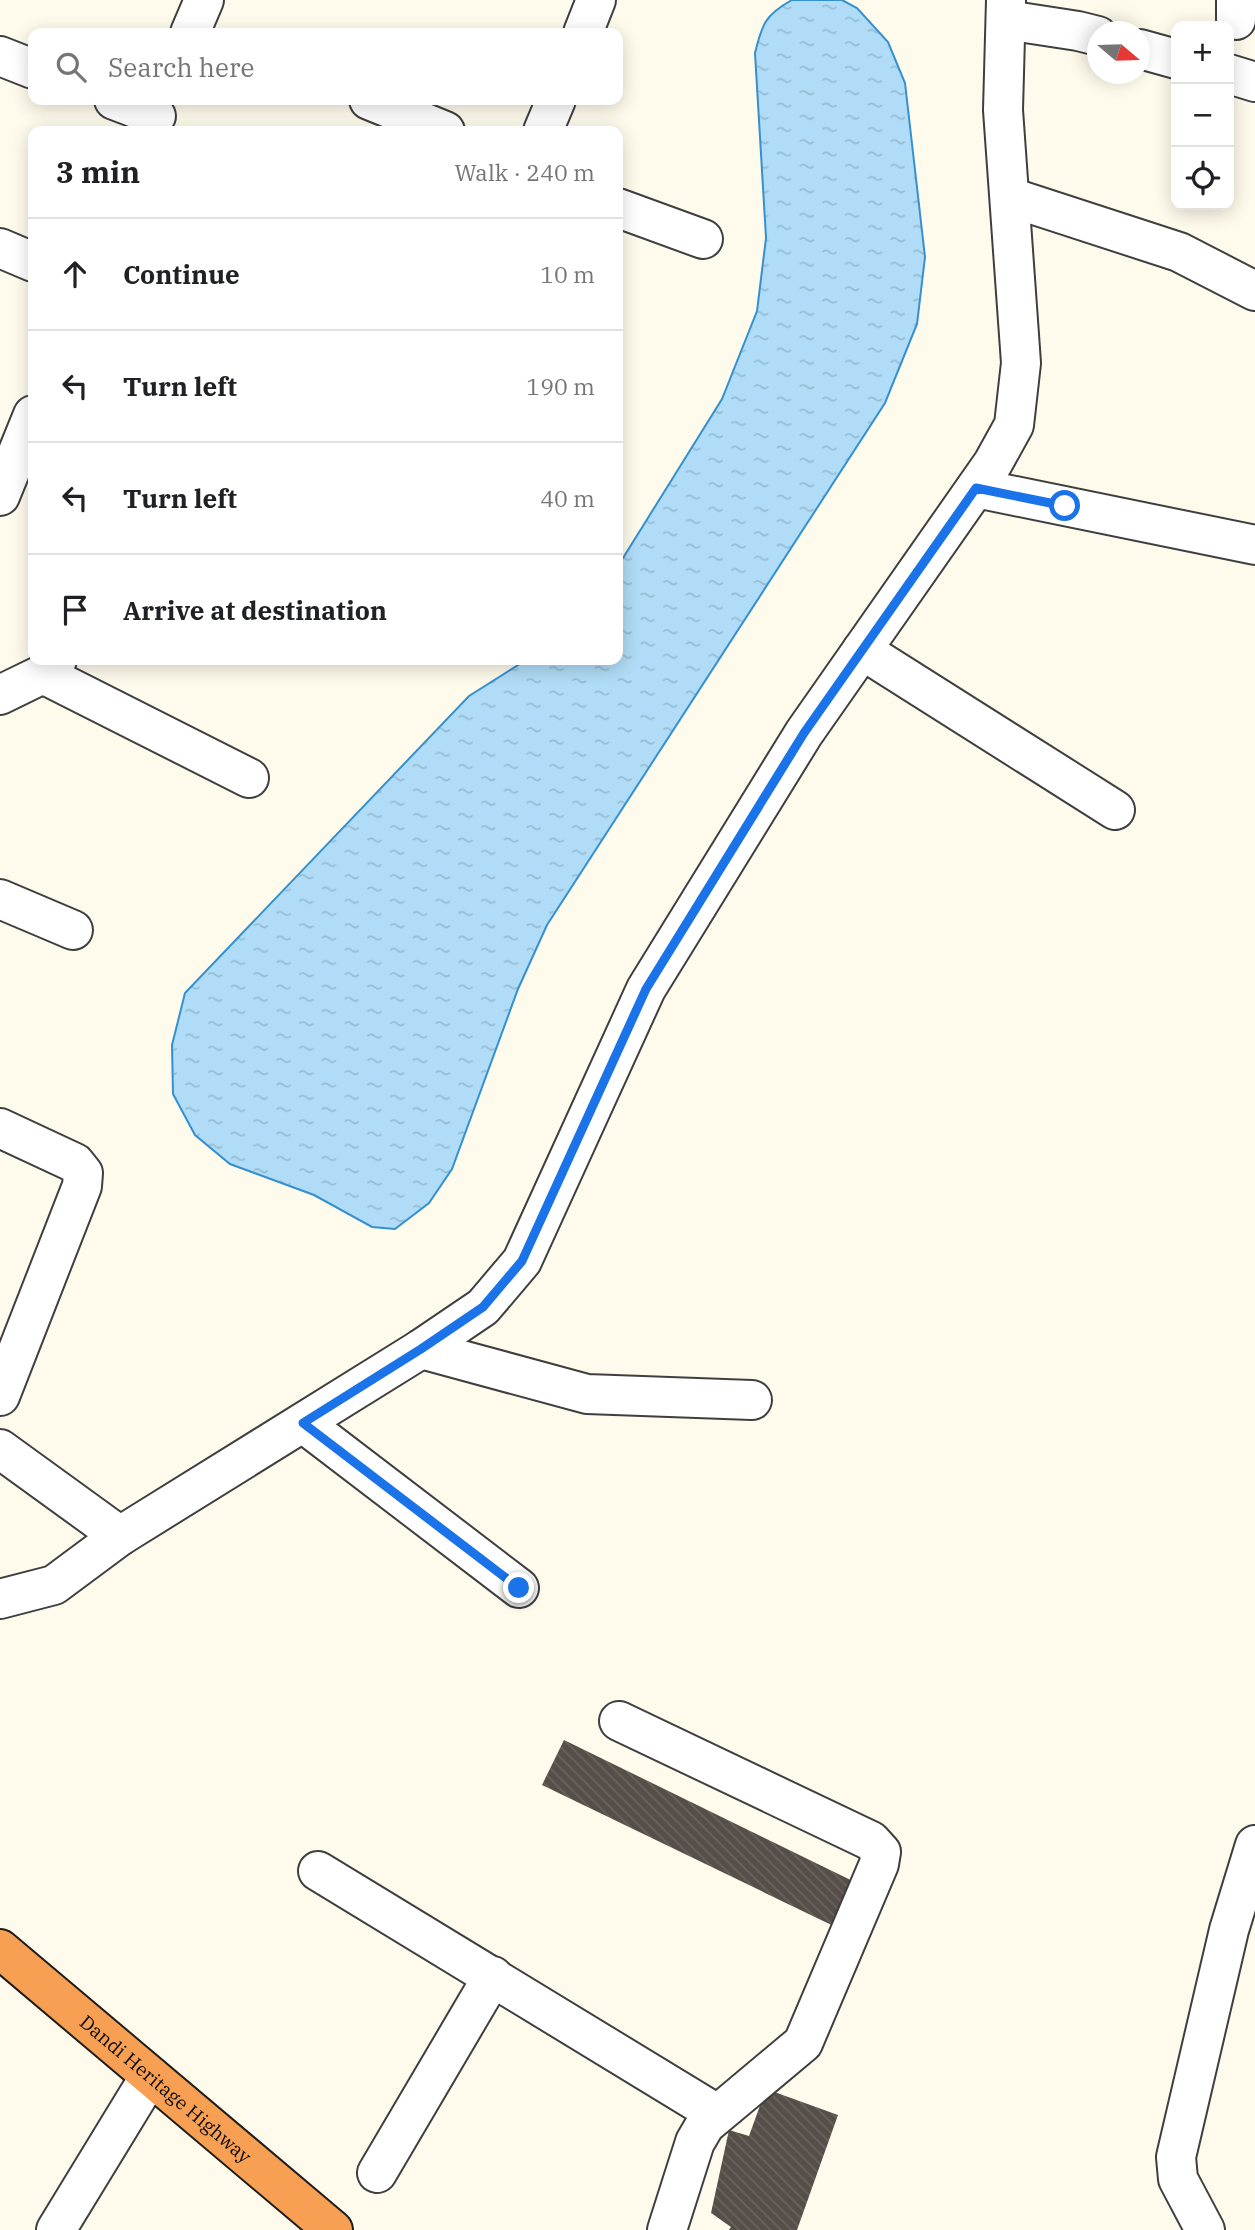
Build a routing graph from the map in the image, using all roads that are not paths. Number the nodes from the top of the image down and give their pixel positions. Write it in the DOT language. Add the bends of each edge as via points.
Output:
graph roads {
  1 [pos="596,0"];
  2 [pos="1006,10"];
  3 [pos="585,28"];
  4 [pos="1087,33"];
  5 [pos="1150,51"];
  6 [pos="0,56"];
  7 [pos="1171,58"];
  8 [pos="28,67"];
  9 [pos="1234,76"];
  10 [pos="1255,82"];
  11 [pos="127,105"];
  12 [pos="381,105"];
  13 [pos="554,105"];
  14 [pos="156,116"];
  15 [pos="431,126"];
  16 [pos="545,126"];
  17 [pos="1010,197"];
  18 [pos="623,210"];
  19 [pos="703,239"];
  20 [pos="0,248"];
  21 [pos="28,260"];
  22 [pos="1255,291"];
  23 [pos="23,433"];
  24 [pos="976,488"];
  25 [pos="0,496"];
  26 [pos="1255,545"];
  27 [pos="862,650"];
  28 [pos="50,667"];
  29 [pos="0,695"];
  30 [pos="249,778"];
  31 [pos="1115,810"];
  32 [pos="0,899"];
  33 [pos="73,930"];
  34 [pos="0,1128"];
  35 [pos="421,1349"];
  36 [pos="0,1396"];
  37 [pos="752,1400"];
  38 [pos="303,1423"];
  39 [pos="0,1449"];
  40 [pos="120,1536"];
  41 [pos="519,1588"];
  42 [pos="0,1599"];
  43 [pos="619,1721"];
  44 [pos="1255,1845"];
  45 [pos="318,1871"];
  46 [pos="0,1950"];
  47 [pos="493,1976"];
  48 [pos="150,2076"];
  49 [pos="717,2113"];
  50 [pos="377,2173"];
  51 [pos="669,2229"];
  52 [pos="56,2230"];
  53 [pos="333,2230"];
  54 [pos="1205,2230"];
  1 -- 3 [label="street"];
  2 -- 4 [label="street"];
  2 -- 17 [label="street" via="1003,110"];
  5 -- 7 [label="street"];
  6 -- 8 [label="street"];
  9 -- 10 [label="street"];
  11 -- 14 [label="street"];
  12 -- 15 [label="street"];
  13 -- 16 [label="street"];
  17 -- 22 [label="street" via="1179,252"];
  17 -- 24 [label="street" via="1021,363 1014,425"];
  18 -- 19 [label="street"];
  20 -- 21 [label="street"];
  23 -- 25 [label="street"];
  24 -- 26 [label="street"];
  24 -- 27 [label="street"];
  27 -- 31 [label="street"];
  27 -- 35 [label="street" via="804,733 646,989 522,1261 483,1307"];
  28 -- 29 [label="street"];
  28 -- 30 [label="street"];
  32 -- 33 [label="street"];
  34 -- 36 [label="street" via="75,1163 83,1173 82,1186"];
  35 -- 37 [label="street" via="587,1394"];
  35 -- 38 [label="street"];
  38 -- 40 [label="street"];
  38 -- 41 [label="street"];
  39 -- 40 [label="street"];
  40 -- 42 [label="street" via="54,1585"];
  43 -- 49 [label="street" via="871,1841 881,1852 803,2043"];
  44 -- 54 [label="street" via="1229,1930 1176,2157 1178,2179"];
  45 -- 47 [label="street"];
  46 -- 48 [label="highway, Dandi Heritage Highway"];
  47 -- 49 [label="street"];
  47 -- 50 [label="street"];
  48 -- 52 [label="street"];
  48 -- 53 [label="highway, Dandi Heritage Highway"];
  49 -- 51 [label="street" via="695,2142"];
}
